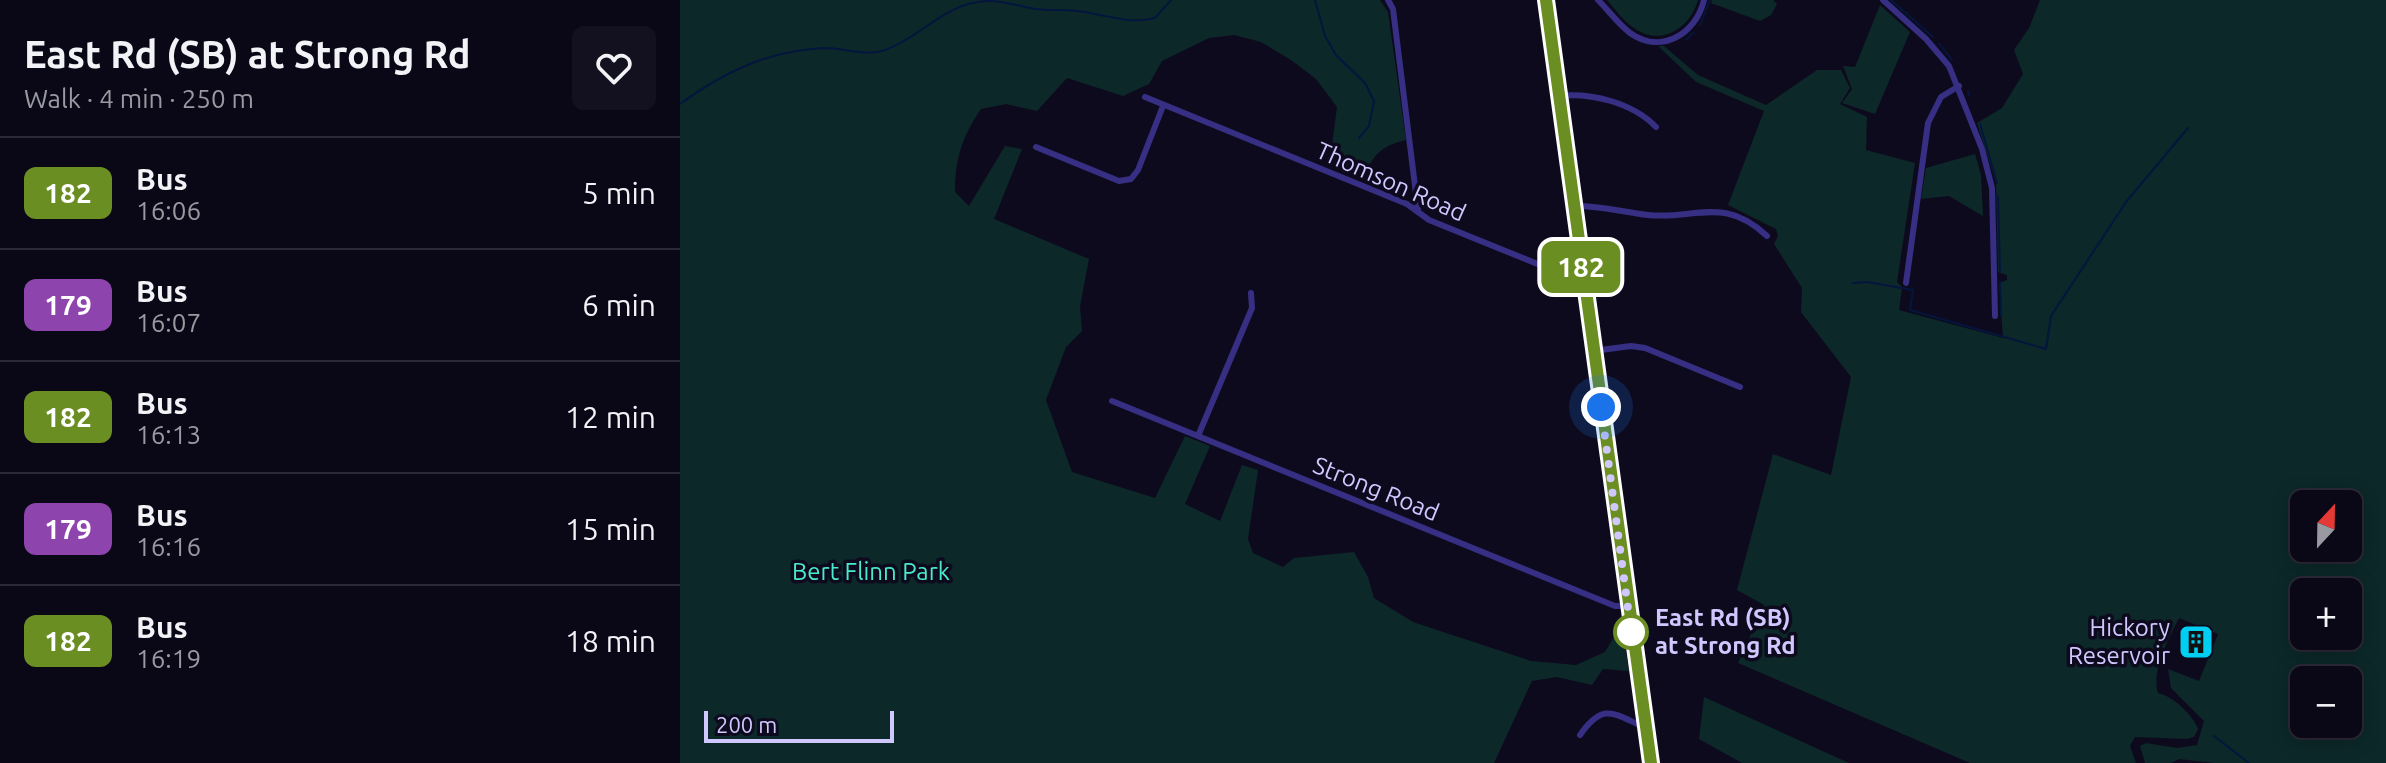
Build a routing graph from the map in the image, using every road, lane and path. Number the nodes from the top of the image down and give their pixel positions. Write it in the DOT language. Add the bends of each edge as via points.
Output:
graph roads {
  1 [pos="1388,0"];
  2 [pos="1546,0"];
  3 [pos="1598,0"];
  4 [pos="1704,0"];
  5 [pos="1883,0"];
  6 [pos="1959,86"];
  7 [pos="1558,96"];
  8 [pos="1145,97"];
  9 [pos="1163,106"];
  10 [pos="1656,127"];
  11 [pos="1036,147"];
  12 [pos="1572,206"];
  13 [pos="1418,210"];
  14 [pos="1767,236"];
  15 [pos="1580,267"];
  16 [pos="1906,283"];
  17 [pos="1251,293"];
  18 [pos="1995,316"];
  19 [pos="1593,351"];
  20 [pos="1740,387"];
  21 [pos="1112,401"];
  22 [pos="1198,436"];
  23 [pos="1627,606"];
  24 [pos="1646,728"];
  25 [pos="1580,735"];
  26 [pos="1651,763"];
  1 -- 13 [label="street"];
  2 -- 7 [label="main road"];
  3 -- 4 [label="street" via="1629,32 1657,42 1690,29"];
  5 -- 6 [label="street" via="1936,49"];
  6 -- 16 [label="street" via="1936,103 1928,123"];
  6 -- 18 [label="street" via="1989,173"];
  7 -- 10 [label="street" via="1590,94 1646,117"];
  7 -- 12 [label="main road"];
  8 -- 9 [label="street, Thomson Road"];
  9 -- 11 [label="street" via="1131,179 1119,181"];
  9 -- 13 [label="street, Thomson Road"];
  12 -- 14 [label="street" via="1661,216 1714,210 1757,226"];
  12 -- 15 [label="main road"];
  13 -- 15 [label="street, Thomson Road" via="1429,220 1545,267"];
  15 -- 19 [label="main road"];
  17 -- 22 [label="street" via="1252,308"];
  19 -- 20 [label="street" via="1645,348"];
  19 -- 23 [label="main road"];
  21 -- 22 [label="street, Strong Road"];
  22 -- 23 [label="street, Strong Road" via="1615,606"];
  23 -- 24 [label="main road"];
  24 -- 25 [label="street" via="1610,712 1600,713"];
  24 -- 26 [label="main road"];
}
